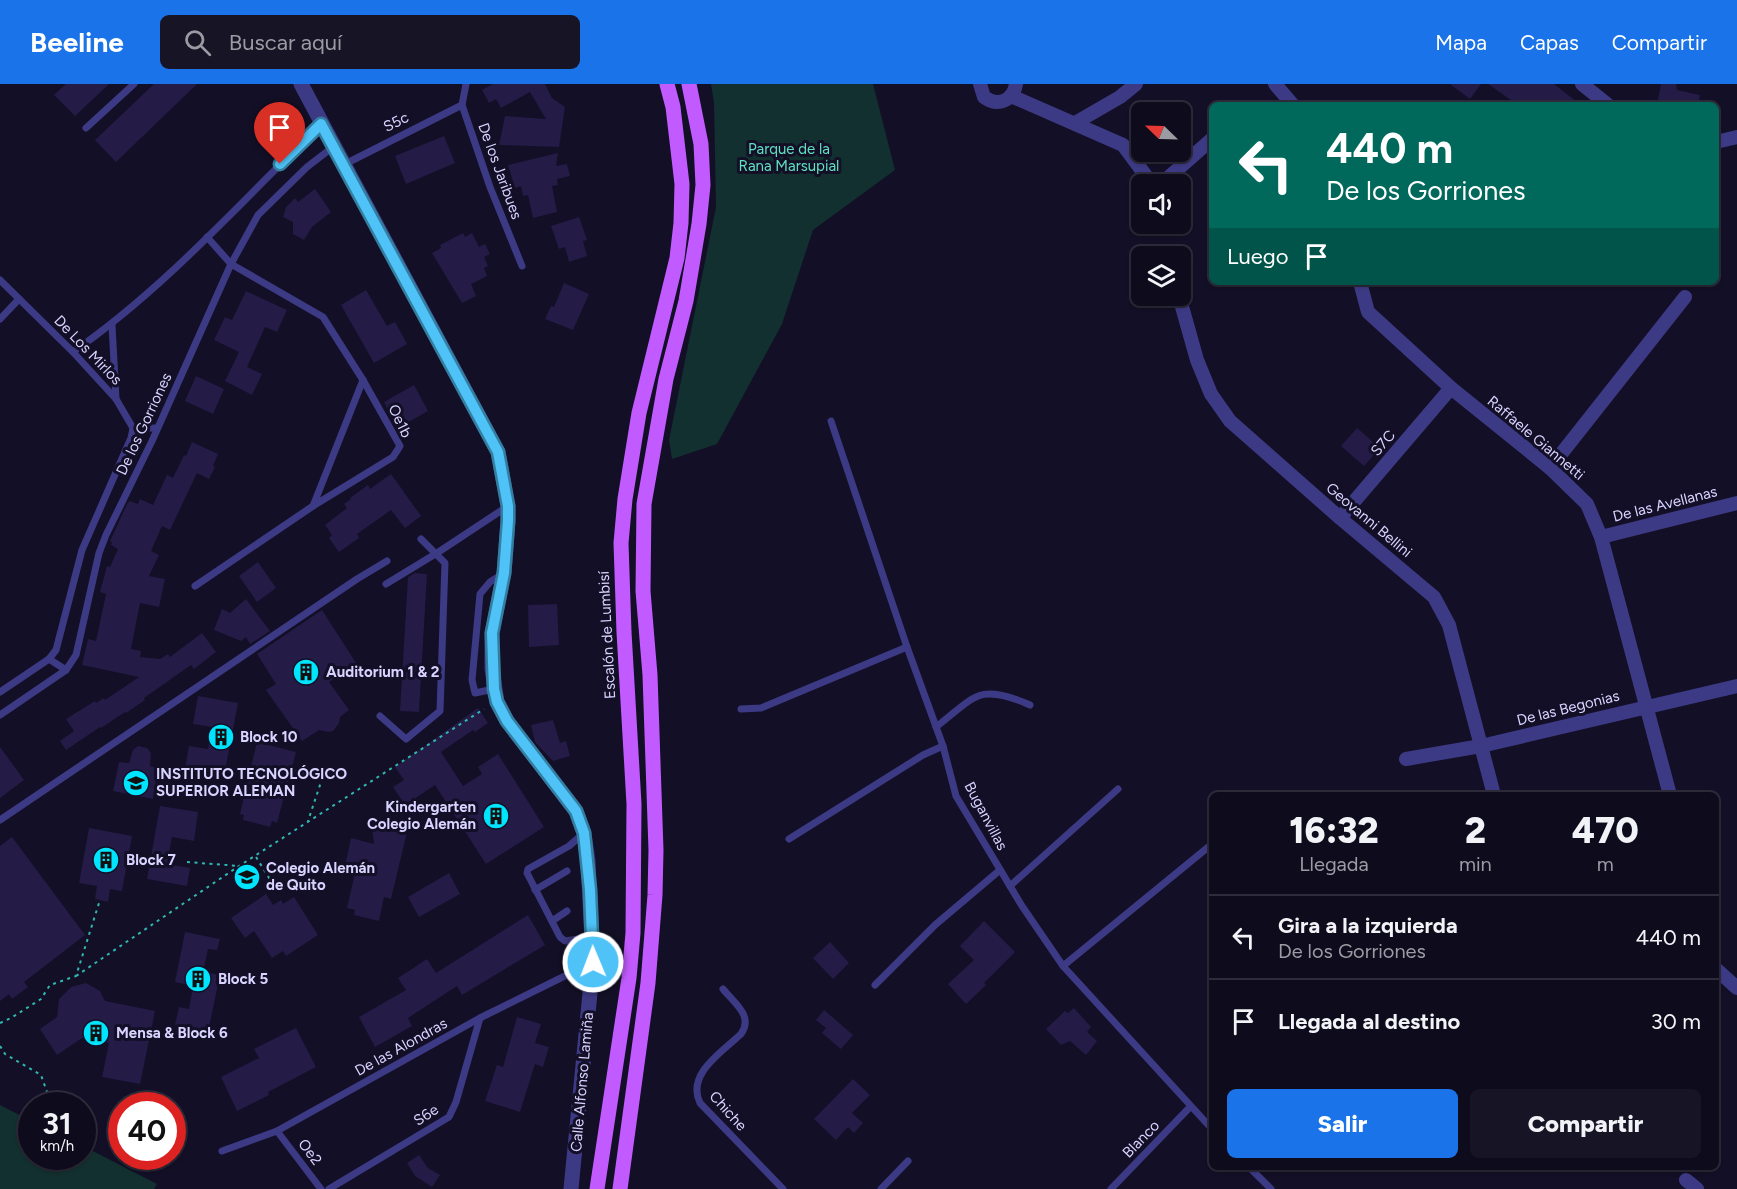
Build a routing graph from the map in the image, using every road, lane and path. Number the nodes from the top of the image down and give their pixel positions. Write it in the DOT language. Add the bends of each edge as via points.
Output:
graph roads {
  1 [pos="134,84"];
  2 [pos="301,84"];
  3 [pos="466,84"];
  4 [pos="667,84"];
  5 [pos="689,84"];
  6 [pos="980,84"];
  7 [pos="1136,84"];
  8 [pos="1275,84"];
  9 [pos="1582,84"];
  10 [pos="1013,90"];
  11 [pos="1290,102"];
  12 [pos="1604,102"];
  13 [pos="462,105"];
  14 [pos="1075,123"];
  15 [pos="321,124"];
  16 [pos="86,128"];
  17 [pos="1737,137"];
  18 [pos="1719,141"];
  19 [pos="1209,142"];
  20 [pos="333,147"];
  21 [pos="343,165"];
  22 [pos="1145,174"];
  23 [pos="1172,174"];
  24 [pos="207,237"];
  25 [pos="231,264"];
  26 [pos="522,266"];
  27 [pos="0,280"];
  28 [pos="1361,285"];
  29 [pos="1684,297"];
  30 [pos="19,299"];
  31 [pos="1182,306"];
  32 [pos="0,319"];
  33 [pos="112,325"];
  34 [pos="73,352"];
  35 [pos="363,380"];
  36 [pos="1451,388"];
  37 [pos="116,399"];
  38 [pos="831,421"];
  39 [pos="133,428"];
  40 [pos="157,428"];
  41 [pos="1550,468"];
  42 [pos="1737,503"];
  43 [pos="313,506"];
  44 [pos="508,506"];
  45 [pos="1340,519"];
  46 [pos="1601,537"];
  47 [pos="421,539"];
  48 [pos="437,553"];
  49 [pos="387,561"];
  50 [pos="386,584"];
  51 [pos="195,586"];
  52 [pos="907,647"];
  53 [pos="49,659"];
  54 [pos="66,670"];
  55 [pos="1737,686"];
  56 [pos="0,692"];
  57 [pos="1030,705"];
  58 [pos="1646,707"];
  59 [pos="484,708"];
  60 [pos="741,709"];
  61 [pos="0,715"];
  62 [pos="380,716"];
  63 [pos="936,728"];
  64 [pos="943,746"];
  65 [pos="1481,747"];
  66 [pos="1406,759"];
  67 [pos="295,771"];
  68 [pos="1118,789"];
  69 [pos="1493,792"];
  70 [pos="1669,792"];
  71 [pos="0,820"];
  72 [pos="308,821"];
  73 [pos="584,833"];
  74 [pos="789,840"];
  75 [pos="1209,846"];
  76 [pos="256,857"];
  77 [pos="187,862"];
  78 [pos="239,866"];
  79 [pos="1000,870"];
  80 [pos="567,871"];
  81 [pos="271,881"];
  82 [pos="1010,885"];
  83 [pos="535,890"];
  84 [pos="99,903"];
  85 [pos="567,911"];
  86 [pos="552,921"];
  87 [pos="592,938"];
  88 [pos="593,962"];
  89 [pos="1063,966"];
  90 [pos="1719,972"];
  91 [pos="76,976"];
  92 [pos="875,985"];
  93 [pos="1737,988"];
  94 [pos="723,989"];
  95 [pos="480,1018"];
  96 [pos="0,1023"];
  97 [pos="0,1046"];
  98 [pos="47,1092"];
  99 [pos="1190,1107"];
  100 [pos="1209,1127"];
  101 [pos="277,1131"];
  102 [pos="222,1151"];
  103 [pos="908,1161"];
  104 [pos="1252,1170"];
  105 [pos="321,1189"];
  106 [pos="329,1189"];
  107 [pos="571,1189"];
  108 [pos="597,1189"];
  109 [pos="620,1189"];
  110 [pos="783,1189"];
  111 [pos="881,1189"];
  112 [pos="1111,1189"];
  113 [pos="1271,1189"];
  1 -- 16 [label="lane"];
  2 -- 15 [label="street, Calle Alfonso Lamiña"];
  3 -- 13 [label="lane, De los Jaribues"];
  4 -- 108 [label="main road, Escalón de Lumbisí" via="682,184 681,223 677,258 639,413 621,543 634,804 633,933"];
  5 -- 109 [label="main road" via="701,144 703,185 686,301 666,379 644,504 643,591 650,675 655,895 648,982"];
  6 -- 10 [label="street" via="989,100 1001,102"];
  7 -- 14 [label="street"];
  8 -- 11 [label="street"];
  9 -- 12 [label="street"];
  10 -- 14 [label="street"];
  13 -- 21 [label="lane, S5c"];
  13 -- 26 [label="lane, De los Jaribues"];
  14 -- 22 [label="street" via="1123,145"];
  15 -- 20 [label="street, Calle Alfonso Lamiña"];
  15 -- 24 [label="lane"];
  17 -- 18 [label="street"];
  19 -- 23 [label="street"];
  20 -- 21 [label="street, Calle Alfonso Lamiña"];
  20 -- 25 [label="lane, De los Gorriones" via="304,169 258,215"];
  21 -- 44 [label="street, Calle Alfonso Lamiña" via="498,452"];
  24 -- 25 [label="lane, Oe1b"];
  24 -- 33 [label="lane"];
  25 -- 35 [label="lane, Oe1b" via="323,316"];
  25 -- 40 [label="lane, De los Gorriones"];
  27 -- 30 [label="lane, De Los Mirlos"];
  28 -- 36 [label="street, Raffaele Giannetti" via="1368,312"];
  29 -- 41 [label="street"];
  30 -- 32 [label="lane"];
  30 -- 34 [label="lane, De Los Mirlos"];
  31 -- 45 [label="street, Geovanni Bellini" via="1211,394 1230,421"];
  33 -- 34 [label="lane"];
  33 -- 37 [label="lane"];
  34 -- 37 [label="lane, De Los Mirlos"];
  35 -- 43 [label="lane"];
  35 -- 43 [label="lane, Oe1b" via="400,446 398,452"];
  36 -- 41 [label="street, Raffaele Giannetti"];
  36 -- 45 [label="street, S7C"];
  37 -- 39 [label="lane, De Los Mirlos"];
  38 -- 52 [label="lane, Buganvillas"];
  39 -- 40 [label="lane"];
  39 -- 53 [label="lane, De los Gorriones" via="88,531 56,650"];
  40 -- 54 [label="lane, De los Gorriones" via="106,535 76,655"];
  41 -- 46 [label="street, Raffaele Giannetti" via="1587,504"];
  42 -- 46 [label="street, De las Avellanas"];
  43 -- 51 [label="lane, Oe1b"];
  44 -- 48 [label="lane"];
  44 -- 73 [label="street, Calle Alfonso Lamiña" via="504,573 492,633 497,702 507,721 576,811"];
  45 -- 65 [label="street, Geovanni Bellini" via="1434,597 1449,625"];
  46 -- 58 [label="street, Raffaele Giannetti"];
  47 -- 48 [label="lane"];
  48 -- 50 [label="lane"];
  48 -- 62 [label="lane" via="445,563 440,711 406,739"];
  49 -- 71 [label="lane"];
  52 -- 60 [label="lane" via="761,708"];
  52 -- 63 [label="lane, Buganvillas"];
  53 -- 54 [label="lane"];
  53 -- 56 [label="lane"];
  54 -- 61 [label="lane"];
  55 -- 58 [label="street, De las Begonias"];
  57 -- 63 [label="lane" via="1011,696 976,695"];
  58 -- 65 [label="street, De las Begonias"];
  58 -- 70 [label="street, Raffaele Giannetti"];
  59 -- 72 [label="path"];
  63 -- 64 [label="lane, Buganvillas"];
  64 -- 74 [label="lane" via="923,754"];
  64 -- 79 [label="lane, Buganvillas" via="956,796"];
  65 -- 66 [label="street, De las Begonias"];
  65 -- 69 [label="street, Geovanni Bellini"];
  67 -- 72 [label="path" via="323,776"];
  68 -- 82 [label="lane"];
  72 -- 76 [label="path"];
  73 -- 83 [label="lane" via="528,869"];
  73 -- 87 [label="street, Calle Alfonso Lamiña"];
  75 -- 89 [label="lane"];
  76 -- 78 [label="path"];
  76 -- 81 [label="path"];
  77 -- 78 [label="path"];
  78 -- 91 [label="path"];
  79 -- 82 [label="lane, Buganvillas"];
  79 -- 92 [label="lane" via="935,925"];
  80 -- 83 [label="lane"];
  82 -- 89 [label="lane, Buganvillas"];
  83 -- 86 [label="lane"];
  84 -- 91 [label="path"];
  85 -- 86 [label="lane"];
  86 -- 87 [label="lane" via="560,938 566,941"];
  87 -- 88 [label="street, Calle Alfonso Lamiña"];
  88 -- 95 [label="lane, De las Alondras"];
  88 -- 107 [label="street, Calle Alfonso Lamiña"];
  89 -- 99 [label="lane, Buganvillas"];
  90 -- 93 [label="street"];
  91 -- 96 [label="path" via="50,985 41,999"];
  94 -- 110 [label="lane, Chiche" via="743,1014 746,1027 702,1072 695,1094"];
  95 -- 101 [label="lane, De las Alondras"];
  95 -- 106 [label="lane, S6e" via="449,1117"];
  97 -- 98 [label="path" via="5,1054 41,1076"];
  99 -- 100 [label="lane, Buganvillas"];
  99 -- 112 [label="lane, Blanco"];
  101 -- 102 [label="lane, De las Alondras"];
  101 -- 105 [label="lane, Oe2"];
  103 -- 111 [label="lane"];
  104 -- 113 [label="lane"];
}
